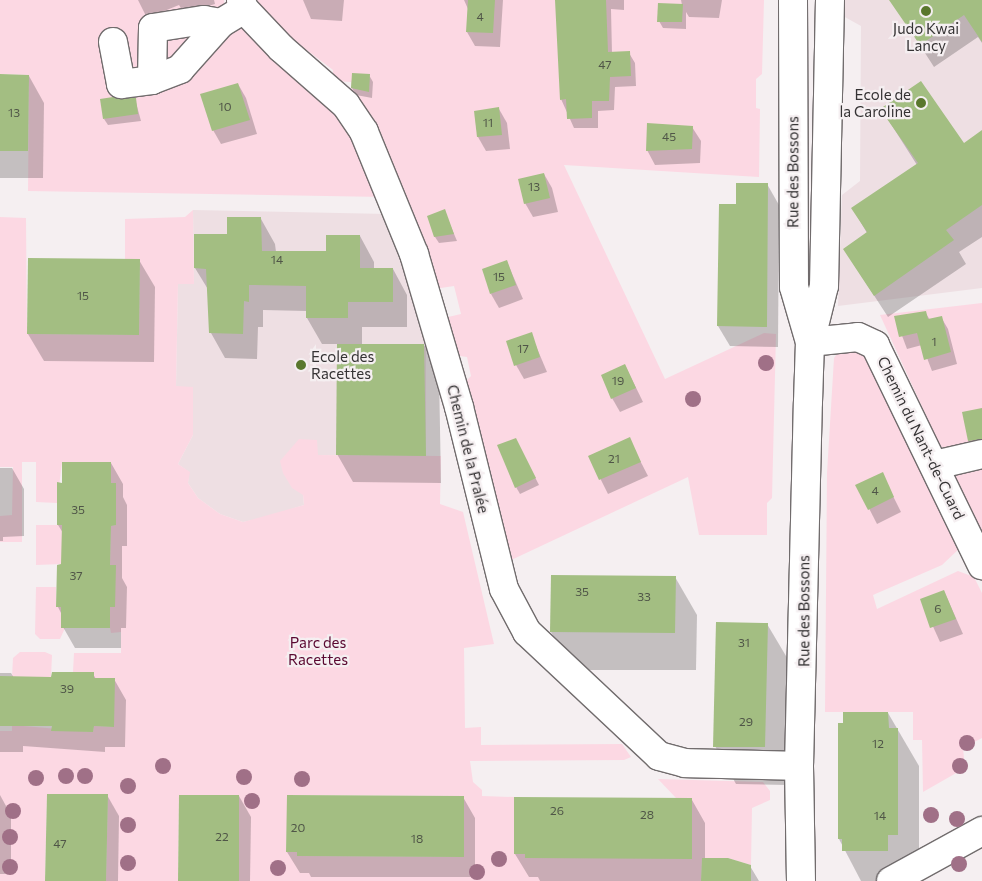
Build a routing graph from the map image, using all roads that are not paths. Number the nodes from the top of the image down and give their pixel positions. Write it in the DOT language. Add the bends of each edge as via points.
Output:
graph roads {
  1 [pos="793,0"];
  2 [pos="830,0"];
  3 [pos="242,5"];
  4 [pos="221,23"];
  5 [pos="113,42"];
  6 [pos="152,80"];
  7 [pos="793,256"];
  8 [pos="825,256"];
  9 [pos="810,342"];
  10 [pos="982,454"];
  11 [pos="935,464"];
  12 [pos="982,565"];
  13 [pos="799,766"];
  14 [pos="982,831"];
  15 [pos="801,881"];
  16 [pos="891,881"];
  1 -- 7 [label="street, Rue des Bossons"];
  2 -- 8 [label="street, Rue des Bossons"];
  3 -- 4 [label="street"];
  3 -- 13 [label="street, Chemin de la Pralée" via="346,105 364,132 414,254 459,407 504,589 526,632 659,756 685,763"];
  4 -- 6 [label="street" via="180,69"];
  4 -- 6 [label="street" via="204,20 153,28 150,34"];
  5 -- 6 [label="street" via="121,84"];
  7 -- 8 [label="street"];
  7 -- 9 [label="street, Rue des Bossons" via="794,287"];
  8 -- 9 [label="street, Rue des Bossons" via="824,286"];
  9 -- 11 [label="street, Chemin du Nant-de-Cuard" via="858,337 875,345"];
  9 -- 13 [label="street, Rue des Bossons"];
  10 -- 11 [label="street"];
  11 -- 12 [label="street, Chemin du Nant-de-Cuard"];
  13 -- 15 [label="street, Rue des Bossons"];
  14 -- 16 [label="street"];
}
